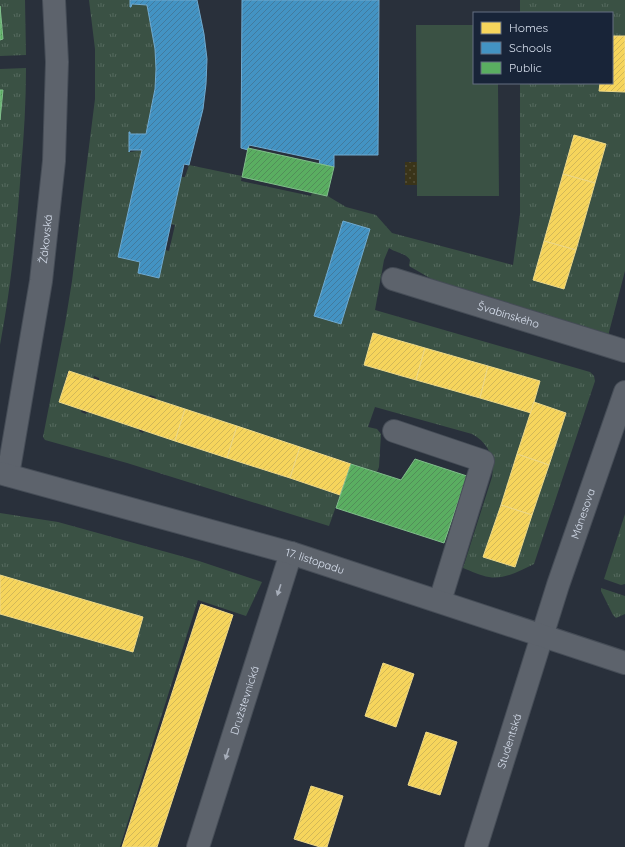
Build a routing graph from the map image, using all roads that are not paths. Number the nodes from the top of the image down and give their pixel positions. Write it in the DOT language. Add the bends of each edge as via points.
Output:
graph roads {
  1 [pos="54,0"];
  2 [pos="393,279"];
  3 [pos="625,351"];
  4 [pos="625,392"];
  5 [pos="394,431"];
  6 [pos="4,474"];
  7 [pos="291,553"];
  8 [pos="440,601"];
  9 [pos="542,636"];
  10 [pos="625,663"];
  11 [pos="198,847"];
  12 [pos="476,847"];
  1 -- 6 [label="street, Žákovská" via="57,62 54,161 41,282"];
  2 -- 3 [label="street, Švabinského"];
  4 -- 9 [label="street, Mánesova"];
  5 -- 8 [label="street" via="483,461"];
  6 -- 7 [label="street, 17. listopadu"];
  7 -- 8 [label="street, 17. listopadu"];
  7 -- 11 [label="street, Družstevnická, one-way"];
  8 -- 9 [label="street, 17. listopadu"];
  9 -- 10 [label="street, 17. listopadu"];
  9 -- 12 [label="street, Studentská"];
}
